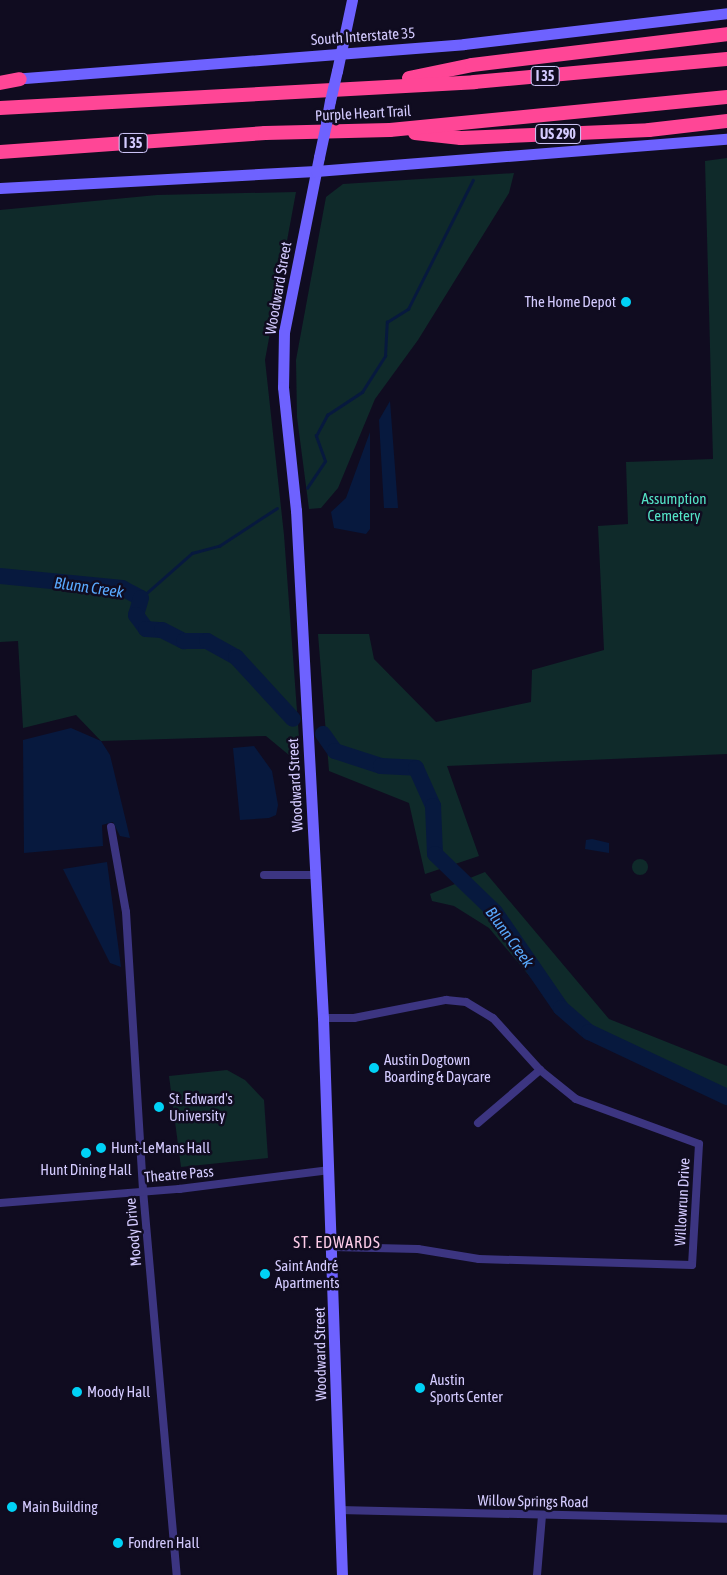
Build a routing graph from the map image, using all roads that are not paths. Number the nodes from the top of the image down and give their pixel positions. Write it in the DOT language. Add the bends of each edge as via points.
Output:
graph roads {
  1 [pos="352,0"];
  2 [pos="727,13"];
  3 [pos="727,34"];
  4 [pos="341,52"];
  5 [pos="727,59"];
  6 [pos="20,79"];
  7 [pos="0,81"];
  8 [pos="362,88"];
  9 [pos="727,97"];
  10 [pos="0,108"];
  11 [pos="727,120"];
  12 [pos="390,130"];
  13 [pos="727,139"];
  14 [pos="0,152"];
  15 [pos="316,171"];
  16 [pos="0,188"];
  17 [pos="110,827"];
  18 [pos="264,875"];
  19 [pos="314,875"];
  20 [pos="323,1018"];
  21 [pos="540,1070"];
  22 [pos="478,1123"];
  23 [pos="330,1170"];
  24 [pos="143,1190"];
  25 [pos="0,1203"];
  26 [pos="332,1247"];
  27 [pos="339,1510"];
  28 [pos="542,1515"];
  29 [pos="727,1519"];
  30 [pos="176,1575"];
  31 [pos="342,1575"];
  32 [pos="537,1575"];
  1 -- 4 [label="street, Woodward Street"];
  2 -- 4 [label="street, South Interstate 35" via="464,44"];
  3 -- 8 [label="highway" via="472,65"];
  4 -- 6 [label="street, South Interstate 35"];
  4 -- 15 [label="street, Woodward Street, bridge"];
  5 -- 8 [label="highway, Purple Heart Trail / I 35"];
  6 -- 7 [label="highway"];
  8 -- 10 [label="highway, Purple Heart Trail / I 35"];
  9 -- 12 [label="highway, Purple Heart Trail / I 35"];
  11 -- 12 [label="highway, US 290" via="649,130 461,138"];
  12 -- 14 [label="highway, Purple Heart Trail / I 35" via="265,133"];
  13 -- 15 [label="street"];
  15 -- 16 [label="street"];
  15 -- 19 [label="street, Woodward Street" via="284,332 283,387 296,510"];
  17 -- 24 [label="street, Moody Drive" via="126,912"];
  18 -- 19 [label="street"];
  19 -- 20 [label="street, Woodward Street"];
  20 -- 21 [label="street, Willowrun Drive" via="354,1018 446,1000 466,1002 493,1018"];
  20 -- 23 [label="street, Woodward Street"];
  21 -- 22 [label="street"];
  21 -- 26 [label="street, Willowrun Drive" via="576,1099 699,1144 692,1264 479,1259 418,1249"];
  23 -- 24 [label="street, Theatre Pass"];
  23 -- 26 [label="street, Woodward Street"];
  24 -- 25 [label="street, Theatre Pass"];
  24 -- 30 [label="street, Moody Drive"];
  26 -- 27 [label="street, Woodward Street"];
  27 -- 28 [label="street, Willow Springs Road"];
  27 -- 31 [label="street, Woodward Street"];
  28 -- 29 [label="street, Willow Springs Road"];
  28 -- 32 [label="street"];
}
